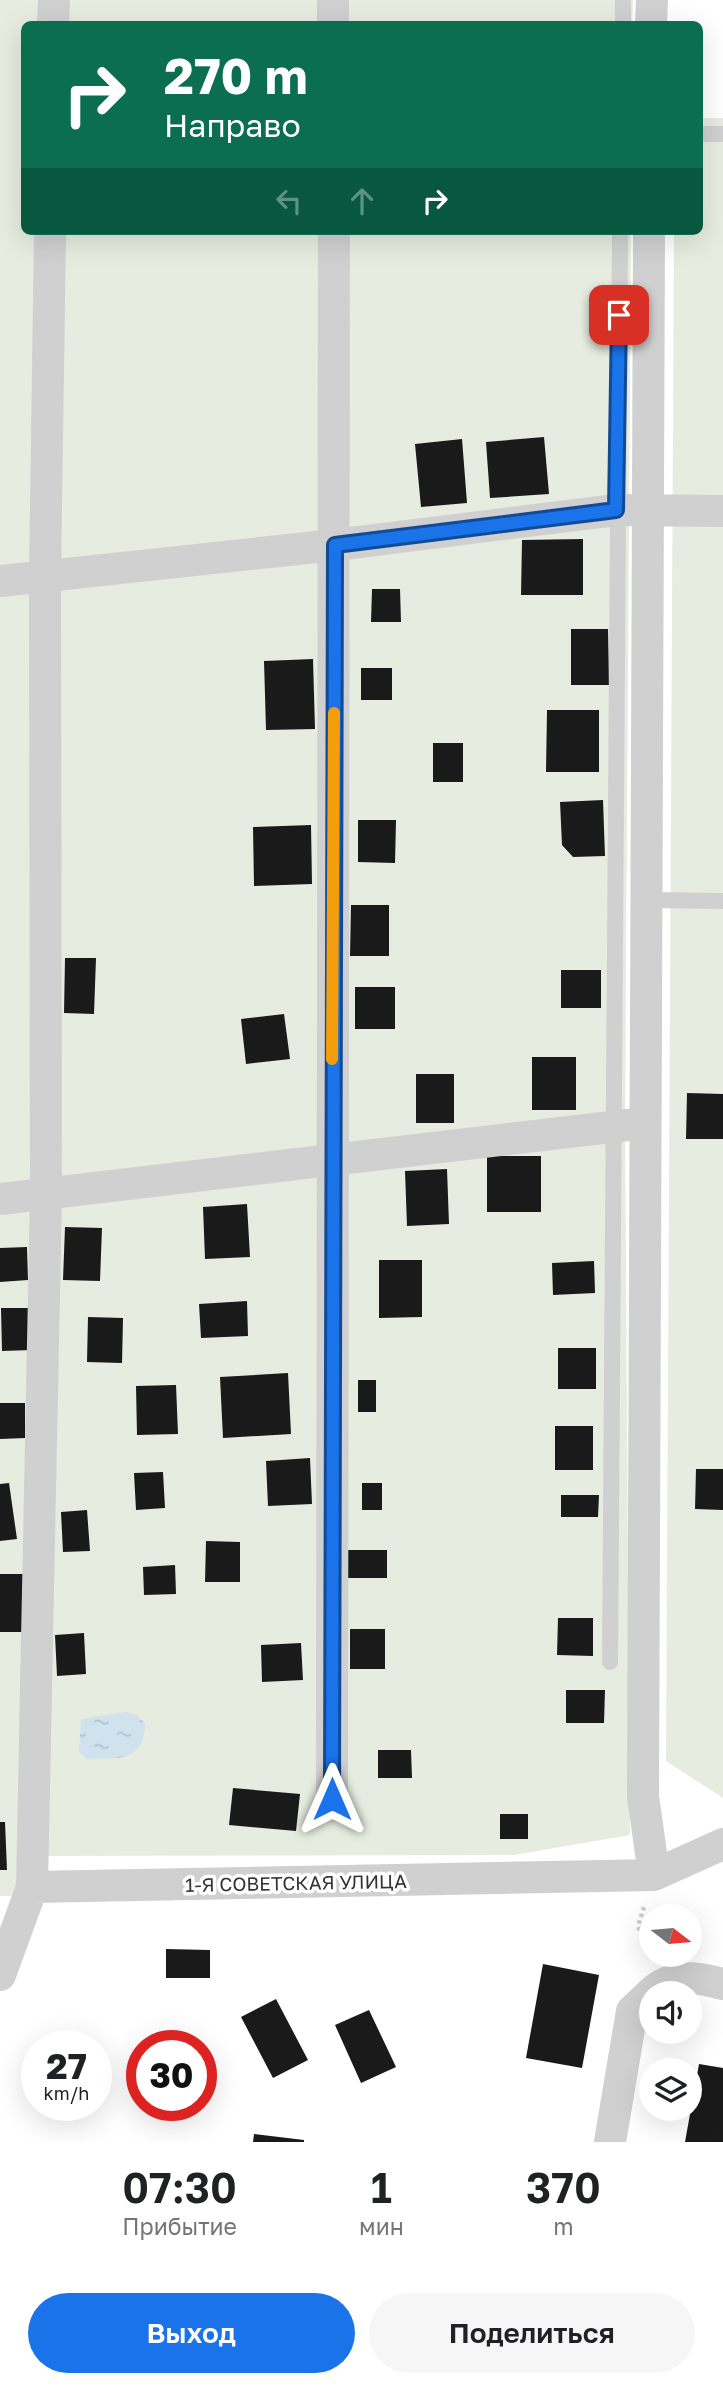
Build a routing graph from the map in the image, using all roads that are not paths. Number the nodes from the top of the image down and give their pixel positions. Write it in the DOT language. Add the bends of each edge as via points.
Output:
graph roads {
  1 [pos="54,0"];
  2 [pos="333,0"];
  3 [pos="623,0"];
  4 [pos="652,0"];
  5 [pos="53,21"];
  6 [pos="333,21"];
  7 [pos="623,21"];
  8 [pos="651,21"];
  9 [pos="703,134"];
  10 [pos="723,134"];
  11 [pos="50,235"];
  12 [pos="334,235"];
  13 [pos="620,235"];
  14 [pos="649,235"];
  15 [pos="616,510"];
  16 [pos="648,510"];
  17 [pos="723,512"];
  18 [pos="335,545"];
  19 [pos="45,577"];
  20 [pos="0,581"];
  21 [pos="646,900"];
  22 [pos="723,901"];
  23 [pos="645,1123"];
  24 [pos="612,1127"];
  25 [pos="332,1160"];
  26 [pos="46,1194"];
  27 [pos="0,1199"];
  28 [pos="610,1662"];
  29 [pos="332,1799"];
  30 [pos="723,1844"];
  31 [pos="654,1875"];
  32 [pos="32,1887"];
  33 [pos="0,1975"];
  34 [pos="679,1981"];
  35 [pos="723,1984"];
  36 [pos="639,2005"];
  37 [pos="610,2142"];
  1 -- 5 [label="street"];
  2 -- 6 [label="street"];
  3 -- 7 [label="lane"];
  4 -- 8 [label="street"];
  9 -- 10 [label="lane"];
  11 -- 19 [label="street"];
  12 -- 18 [label="street"];
  13 -- 15 [label="lane"];
  14 -- 16 [label="street"];
  15 -- 16 [label="street"];
  15 -- 18 [label="street"];
  15 -- 24 [label="lane"];
  16 -- 17 [label="street"];
  16 -- 21 [label="street"];
  18 -- 19 [label="street"];
  18 -- 25 [label="street"];
  19 -- 20 [label="street"];
  19 -- 26 [label="street"];
  21 -- 22 [label="lane"];
  21 -- 23 [label="street"];
  23 -- 24 [label="street"];
  23 -- 31 [label="street" via="643,1796"];
  24 -- 25 [label="street"];
  24 -- 28 [label="lane"];
  25 -- 26 [label="street"];
  25 -- 29 [label="street"];
  26 -- 27 [label="street"];
  26 -- 32 [label="street"];
  30 -- 31 [label="street"];
  31 -- 32 [label="street, 1-Я СОВЕТСКАЯ УЛИЦА"];
  32 -- 33 [label="street"];
  34 -- 35 [label="street" via="691,1976"];
  36 -- 37 [label="street" via="632,2011"];
}
